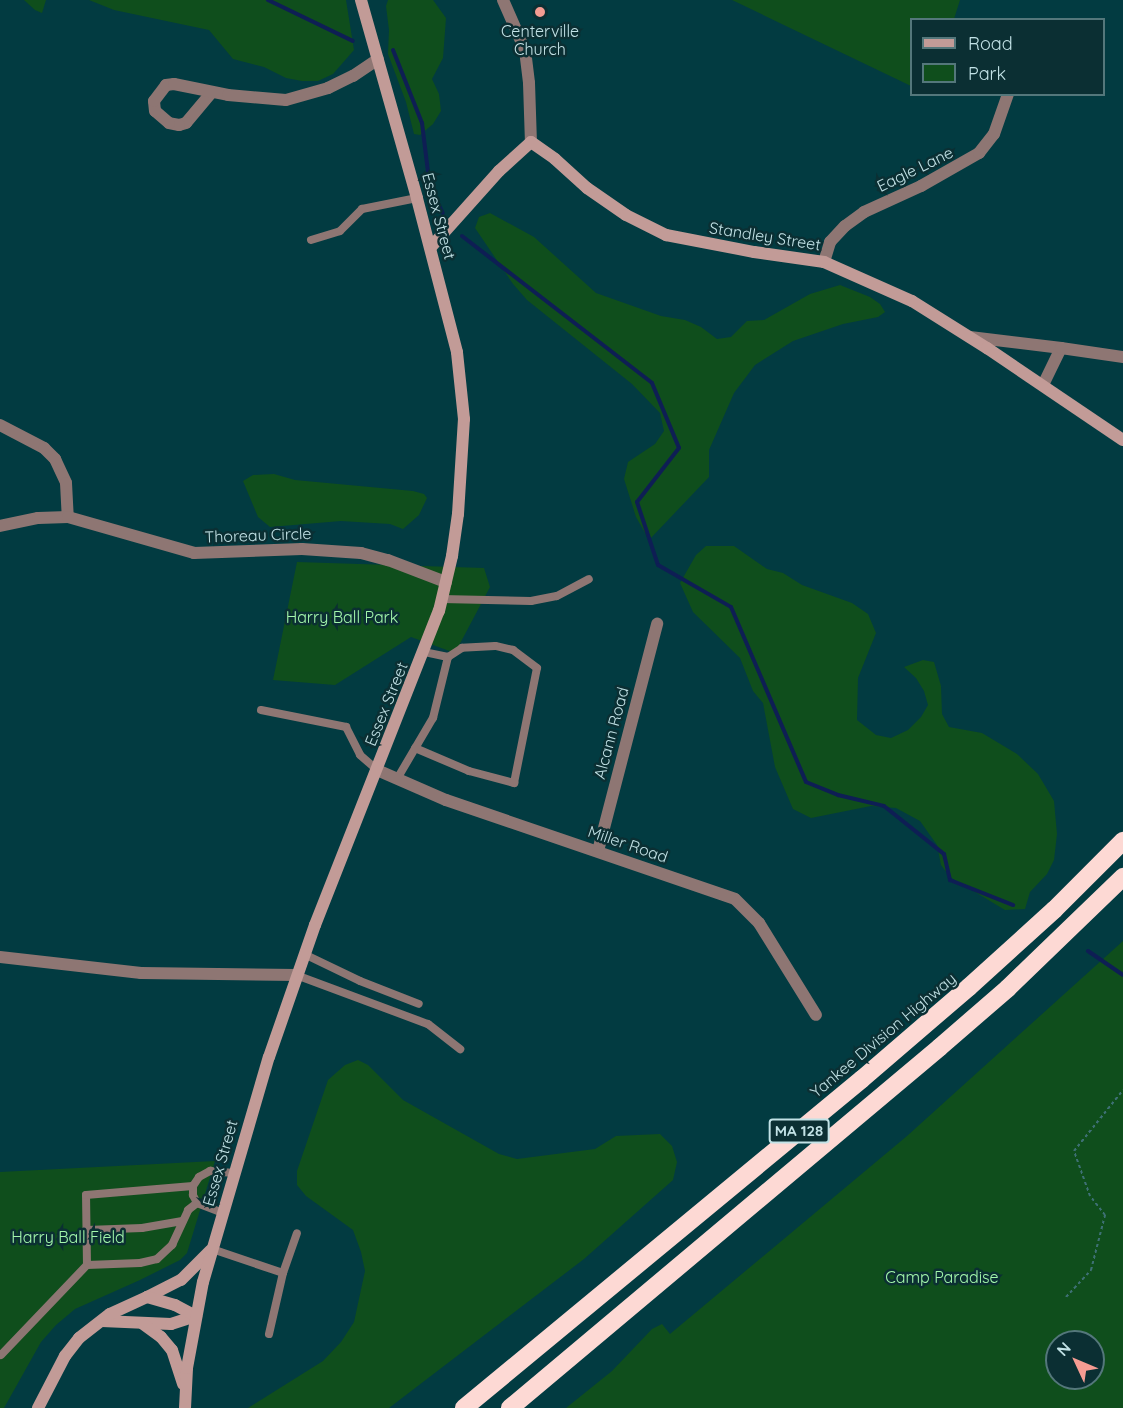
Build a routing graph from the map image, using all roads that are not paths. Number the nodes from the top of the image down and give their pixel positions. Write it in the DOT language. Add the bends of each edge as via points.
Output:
graph roads {
  1 [pos="361,0"];
  2 [pos="502,0"];
  3 [pos="378,59"];
  4 [pos="212,92"];
  5 [pos="1007,96"];
  6 [pos="531,142"];
  7 [pos="417,198"];
  8 [pos="311,240"];
  9 [pos="431,247"];
  10 [pos="824,262"];
  11 [pos="970,336"];
  12 [pos="1061,348"];
  13 [pos="1123,357"];
  14 [pos="1043,385"];
  15 [pos="0,425"];
  16 [pos="1123,440"];
  17 [pos="68,518"];
  18 [pos="0,526"];
  19 [pos="589,579"];
  20 [pos="446,582"];
  21 [pos="442,599"];
  22 [pos="657,624"];
  23 [pos="424,652"];
  24 [pos="448,657"];
  25 [pos="261,710"];
  26 [pos="415,748"];
  27 [pos="377,770"];
  28 [pos="397,779"];
  29 [pos="1123,841"];
  30 [pos="598,851"];
  31 [pos="1123,877"];
  32 [pos="304,954"];
  33 [pos="0,957"];
  34 [pos="296,975"];
  35 [pos="418,1004"];
  36 [pos="816,1015"];
  37 [pos="460,1049"];
  38 [pos="234,1173"];
  39 [pos="193,1186"];
  40 [pos="197,1203"];
  41 [pos="223,1213"];
  42 [pos="182,1221"];
  43 [pos="87,1230"];
  44 [pos="297,1233"];
  45 [pos="212,1250"];
  46 [pos="87,1265"];
  47 [pos="283,1273"];
  48 [pos="147,1297"];
  49 [pos="196,1316"];
  50 [pos="101,1321"];
  51 [pos="141,1323"];
  52 [pos="269,1334"];
  53 [pos="1,1355"];
  54 [pos="186,1391"];
  55 [pos="38,1408"];
  56 [pos="185,1408"];
  57 [pos="464,1408"];
  58 [pos="510,1408"];
  1 -- 3 [label="main road, Essex Street"];
  2 -- 6 [label="street" via="525,50"];
  3 -- 4 [label="street" via="353,76 304,97 265,99"];
  3 -- 7 [label="main road, Essex Street"];
  4 -- 4 [label="street" via="186,123 169,123 155,111 154,101 166,85"];
  5 -- 10 [label="street, Eagle Lane" via="994,134 979,153 844,226 830,242"];
  6 -- 9 [label="main road" via="499,171"];
  6 -- 10 [label="main road, Standley Street" via="587,188 666,235"];
  7 -- 8 [label="lane" via="362,209 340,231"];
  7 -- 9 [label="main road, Essex Street"];
  9 -- 20 [label="main road, Essex Street" via="457,352 464,419 458,514"];
  10 -- 11 [label="main road, Standley Street" via="912,301"];
  11 -- 12 [label="street"];
  11 -- 14 [label="main road, Standley Street"];
  12 -- 13 [label="street"];
  12 -- 14 [label="street"];
  14 -- 16 [label="main road, Standley Street"];
  15 -- 17 [label="street" via="44,448 55,459 66,483"];
  17 -- 18 [label="street, Thoreau Circle" via="38,518"];
  17 -- 20 [label="street, Thoreau Circle" via="194,553 302,549 361,553"];
  19 -- 21 [label="lane" via="557,596 531,601"];
  20 -- 21 [label="main road, Essex Street"];
  21 -- 23 [label="main road, Essex Street"];
  22 -- 30 [label="street, Alcann Road"];
  23 -- 24 [label="lane"];
  23 -- 27 [label="main road, Essex Street"];
  24 -- 26 [label="lane" via="433,717"];
  24 -- 26 [label="lane" via="462,648 495,646 513,650 537,669 514,783 469,771"];
  25 -- 27 [label="lane" via="346,727 360,755"];
  26 -- 28 [label="lane"];
  27 -- 28 [label="street, Miller Road"];
  27 -- 32 [label="main road, Essex Street"];
  28 -- 30 [label="street, Miller Road" via="446,800"];
  29 -- 57 [label="highway, Yankee Division Highway / MA 128" via="969,987"];
  30 -- 36 [label="street, Miller Road" via="735,899 759,923"];
  31 -- 58 [label="highway, MA 128" via="1008,988 940,1047"];
  32 -- 34 [label="main road, Essex Street"];
  32 -- 35 [label="lane"];
  33 -- 34 [label="street" via="141,973"];
  34 -- 37 [label="lane" via="428,1024"];
  34 -- 38 [label="main road, Essex Street"];
  38 -- 39 [label="lane" via="210,1172 199,1177"];
  38 -- 41 [label="main road, Essex Street"];
  39 -- 40 [label="lane"];
  39 -- 43 [label="lane" via="86,1196"];
  40 -- 41 [label="lane"];
  40 -- 42 [label="lane"];
  41 -- 45 [label="main road, Essex Street"];
  42 -- 43 [label="lane" via="142,1228"];
  42 -- 46 [label="lane" via="171,1245 157,1259"];
  43 -- 46 [label="lane"];
  44 -- 47 [label="lane"];
  45 -- 47 [label="lane"];
  45 -- 48 [label="main road" via="181,1280"];
  45 -- 49 [label="main road, Essex Street"];
  46 -- 53 [label="lane"];
  47 -- 52 [label="lane"];
  48 -- 49 [label="main road"];
  48 -- 50 [label="main road"];
  49 -- 51 [label="main road" via="171,1324"];
  49 -- 54 [label="main road, Essex Street"];
  50 -- 51 [label="main road"];
  50 -- 55 [label="main road" via="65,1356"];
  51 -- 54 [label="main road" via="172,1350"];
  54 -- 56 [label="main road, Essex Street"];
}
